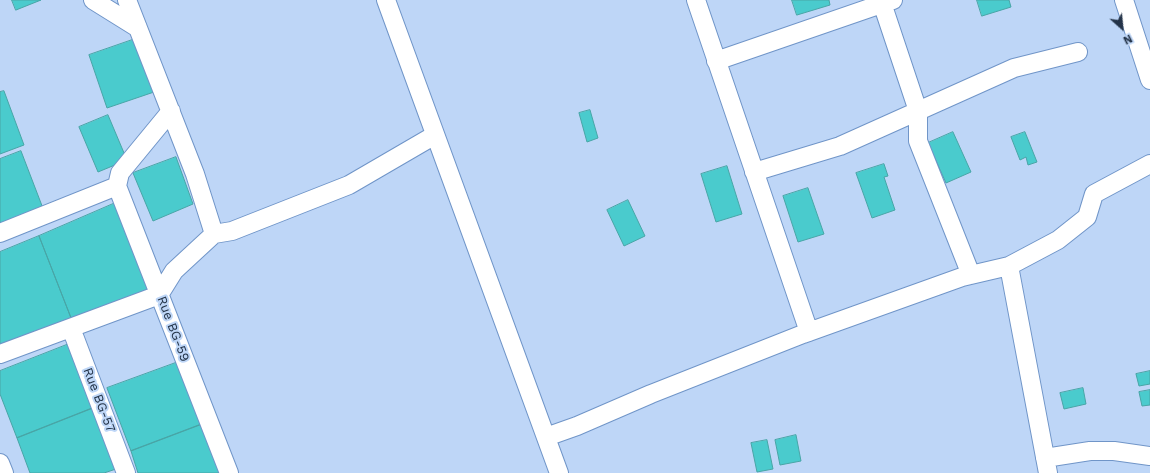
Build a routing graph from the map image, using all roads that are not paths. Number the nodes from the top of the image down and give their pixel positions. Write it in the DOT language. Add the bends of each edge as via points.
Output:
graph roads {
  1 [pos="93,0"];
  2 [pos="127,0"];
  3 [pos="386,0"];
  4 [pos="696,0"];
  5 [pos="1124,0"];
  6 [pos="885,1"];
  7 [pos="138,28"];
  8 [pos="1078,52"];
  9 [pos="716,61"];
  10 [pos="1150,80"];
  11 [pos="170,111"];
  12 [pos="918,111"];
  13 [pos="435,135"];
  14 [pos="1150,164"];
  15 [pos="754,172"];
  16 [pos="117,186"];
  17 [pos="0,233"];
  18 [pos="214,234"];
  19 [pos="1008,266"];
  20 [pos="971,275"];
  21 [pos="159,295"];
  22 [pos="71,328"];
  23 [pos="809,332"];
  24 [pos="0,354"];
  25 [pos="546,437"];
  26 [pos="1150,456"];
  27 [pos="0,462"];
  28 [pos="1046,466"];
  29 [pos="4,473"];
  30 [pos="126,473"];
  31 [pos="229,473"];
  32 [pos="558,473"];
  1 -- 7 [label="street"];
  2 -- 7 [label="street"];
  3 -- 13 [label="street"];
  4 -- 9 [label="street"];
  5 -- 10 [label="street"];
  6 -- 9 [label="street"];
  6 -- 12 [label="street"];
  7 -- 11 [label="street"];
  8 -- 12 [label="street" via="1014,68"];
  9 -- 15 [label="street"];
  11 -- 16 [label="street" via="120,173"];
  11 -- 18 [label="street" via="195,174"];
  12 -- 15 [label="street" via="840,146"];
  12 -- 20 [label="street" via="918,141"];
  13 -- 18 [label="street" via="349,185 232,231"];
  13 -- 25 [label="street"];
  14 -- 19 [label="street" via="1094,194 1086,217 1058,240"];
  15 -- 23 [label="street"];
  16 -- 17 [label="street"];
  16 -- 21 [label="street, Rue BG-59"];
  18 -- 21 [label="street" via="174,271"];
  19 -- 20 [label="street"];
  19 -- 28 [label="street"];
  20 -- 23 [label="street"];
  21 -- 22 [label="street"];
  21 -- 31 [label="street, Rue BG-59"];
  22 -- 24 [label="street"];
  22 -- 30 [label="street, Rue BG-57"];
  23 -- 25 [label="street"];
  25 -- 32 [label="street"];
  26 -- 28 [label="street" via="1090,451"];
  27 -- 29 [label="street"];
}
